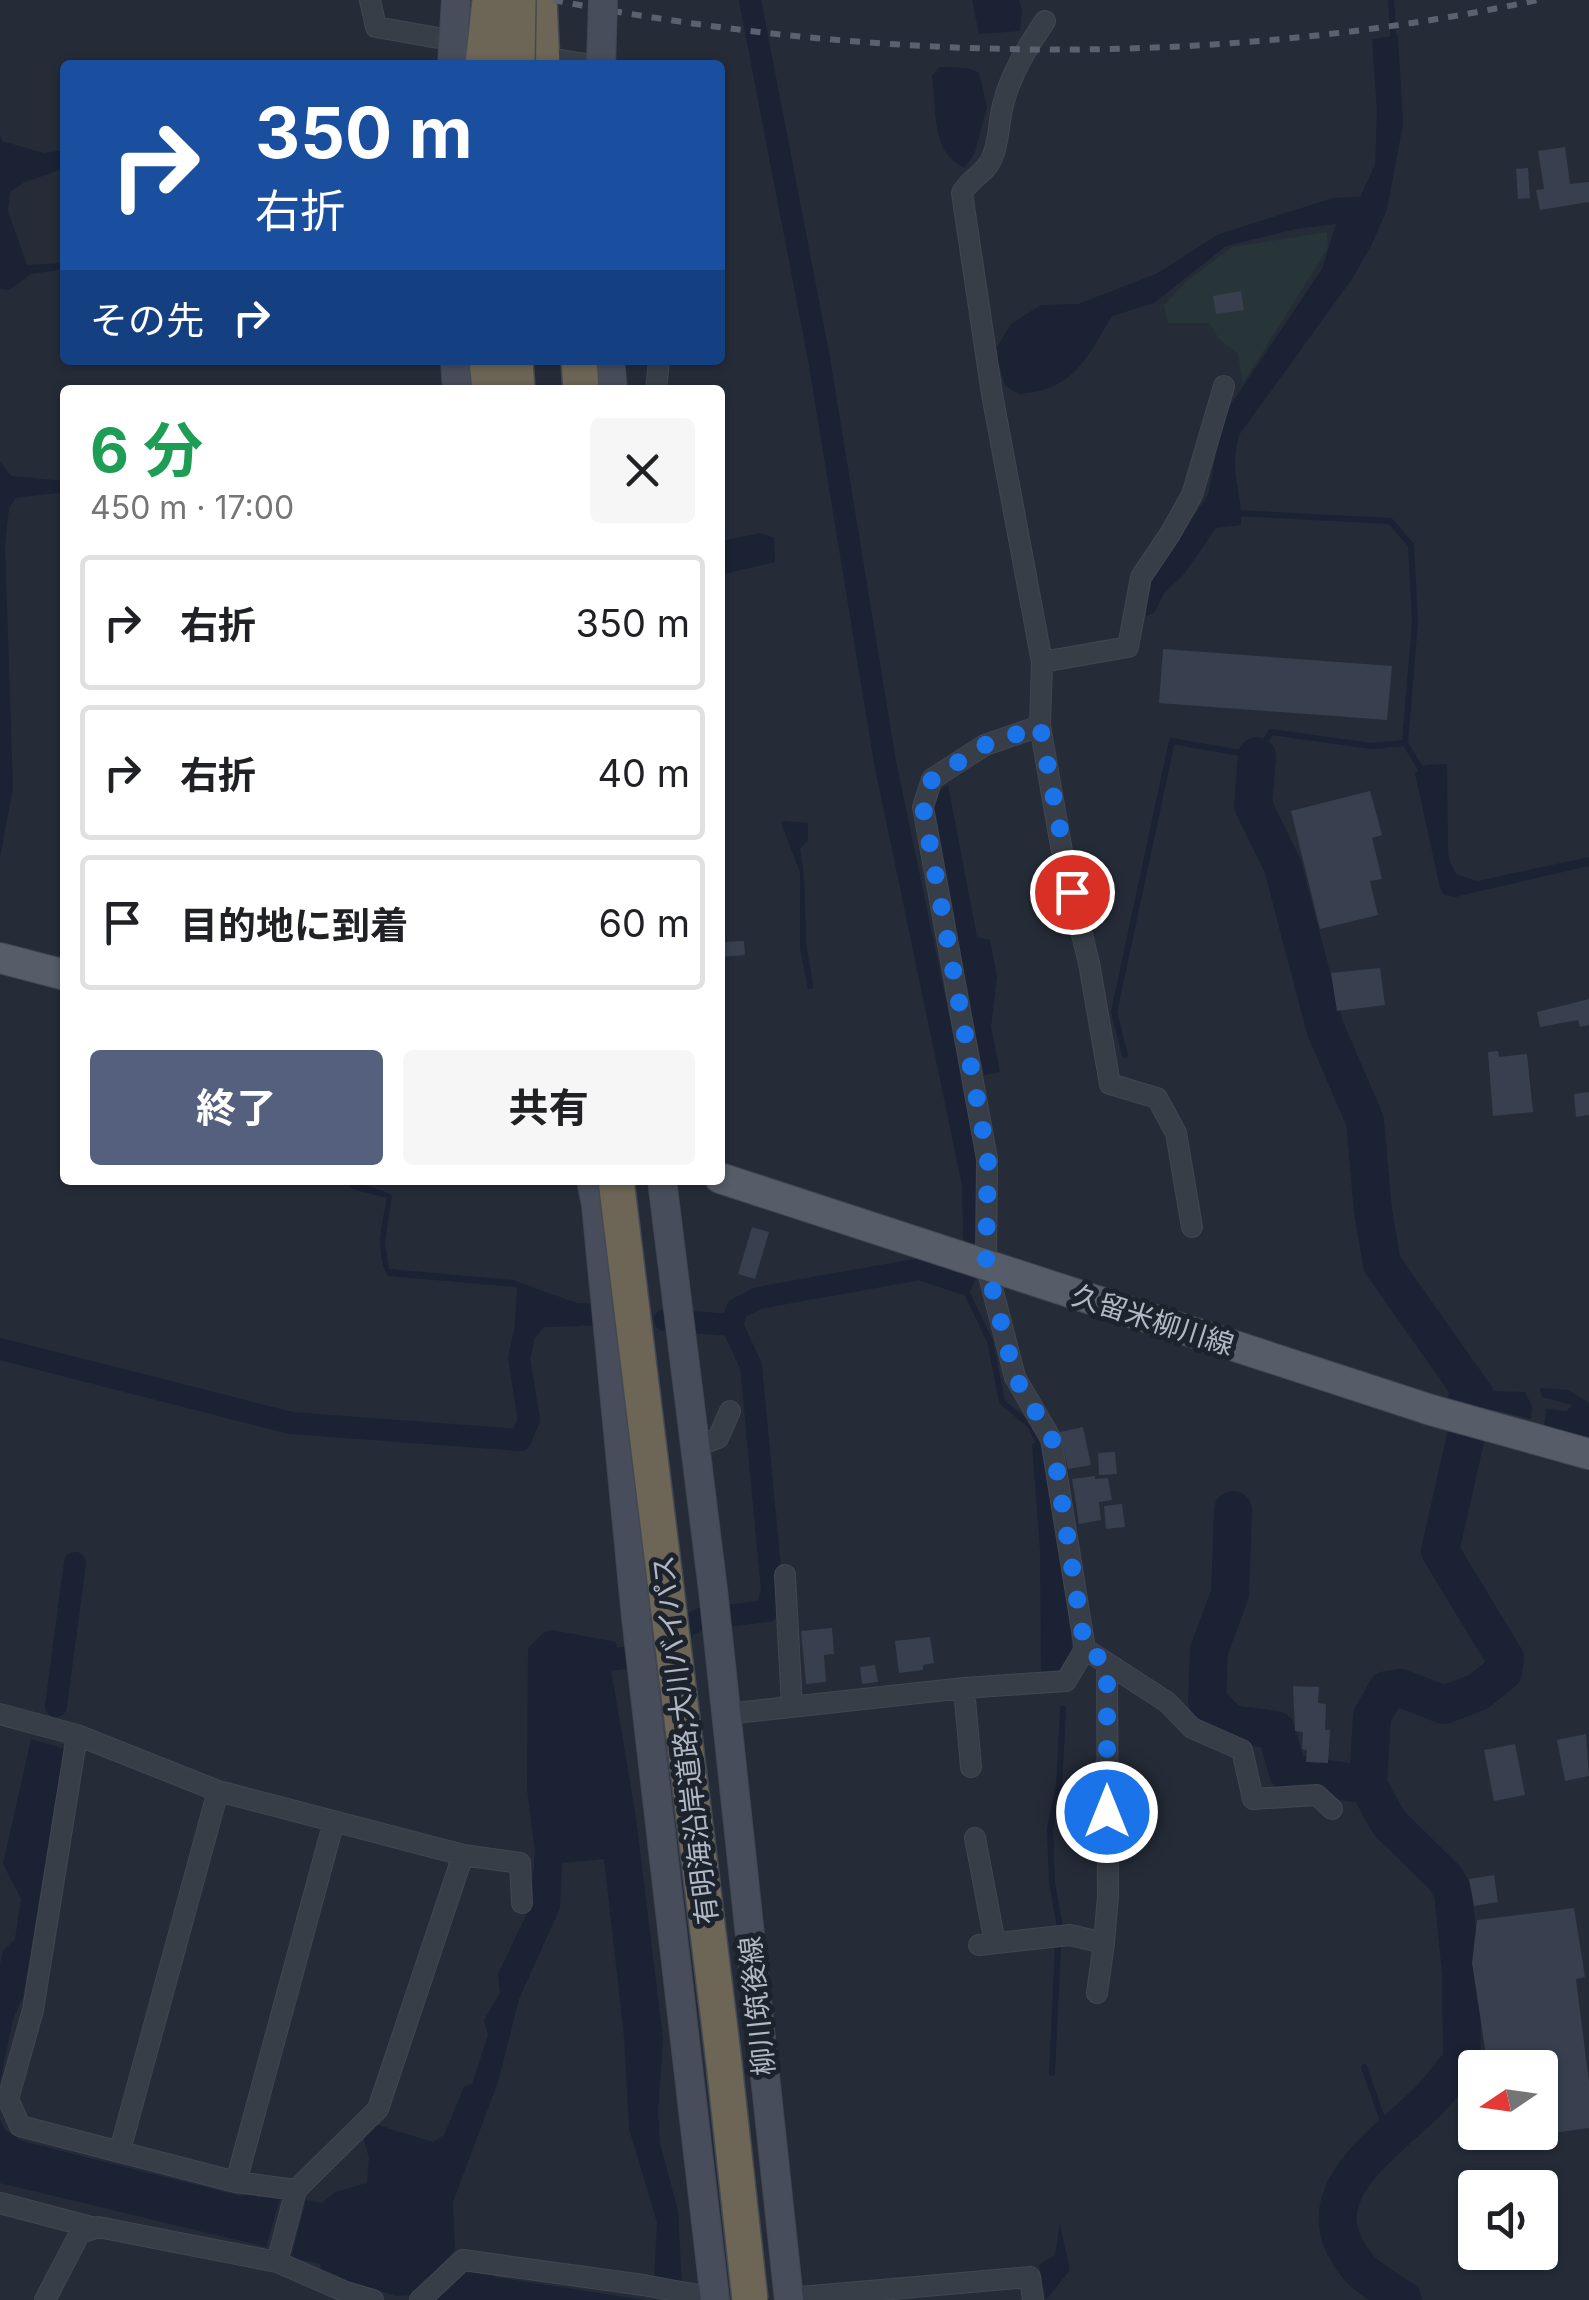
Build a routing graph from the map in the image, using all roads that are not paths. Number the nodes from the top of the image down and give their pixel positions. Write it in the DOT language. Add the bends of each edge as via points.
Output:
graph roads {
  1 [pos="370,0"];
  2 [pos="456,0"];
  3 [pos="490,0"];
  4 [pos="603,0"];
  5 [pos="526,3"];
  6 [pos="1045,21"];
  7 [pos="452,60"];
  8 [pos="484,60"];
  9 [pos="524,60"];
  10 [pos="529,60"];
  11 [pos="601,60"];
  12 [pos="1224,386"];
  13 [pos="1042,662"];
  14 [pos="1040,726"];
  15 [pos="0,958"];
  16 [pos="60,974"];
  17 [pos="725,1180"];
  18 [pos="592,1185"];
  19 [pos="605,1185"];
  20 [pos="617,1185"];
  21 [pos="663,1185"];
  22 [pos="1192,1228"];
  23 [pos="986,1264"];
  24 [pos="730,1410"];
  25 [pos="696,1446"];
  26 [pos="1589,1454"];
  27 [pos="624,1480"];
  28 [pos="785,1575"];
  29 [pos="1085,1649"];
  30 [pos="1107,1663"];
  31 [pos="964,1688"];
  32 [pos="792,1706"];
  33 [pos="0,1714"];
  34 [pos="726,1714"];
  35 [pos="650,1725"];
  36 [pos="77,1735"];
  37 [pos="972,1767"];
  38 [pos="218,1791"];
  39 [pos="1332,1809"];
  40 [pos="334,1821"];
  41 [pos="975,1838"];
  42 [pos="464,1855"];
  43 [pos="522,1903"];
  44 [pos="1104,1944"];
  45 [pos="1097,1994"];
  46 [pos="120,2150"];
  47 [pos="236,2182"];
  48 [pos="296,2190"];
  49 [pos="0,2203"];
  50 [pos="91,2227"];
  51 [pos="278,2262"];
  52 [pos="714,2299"];
  53 [pos="789,2299"];
  54 [pos="45,2300"];
  55 [pos="373,2300"];
  56 [pos="420,2300"];
  57 [pos="750,2300"];
  58 [pos="1033,2300"];
  1 -- 9 [label="street" via="376,27"];
  2 -- 7 [label="main road, bridge"];
  3 -- 8 [label="highway, bridge"];
  4 -- 11 [label="main road, bridge"];
  5 -- 10 [label="highway"];
  6 -- 13 [label="street" via="1002,106 990,164 962,194"];
  12 -- 13 [label="street" via="1192,494 1141,577 1128,647"];
  13 -- 14 [label="street"];
  14 -- 22 [label="street" via="1110,1084 1157,1098 1176,1132"];
  14 -- 23 [label="street" via="985,745 932,779 923,807 988,1159"];
  15 -- 16 [label="main road"];
  17 -- 23 [label="main road, 久留米柳川線"];
  18 -- 27 [label="main road"];
  19 -- 52 [label="highway, 有明海沿岸道路;大川バイパス"];
  20 -- 57 [label="highway, 有明海沿岸道路;大川バイパス, bridge"];
  21 -- 25 [label="main road, 柳川筑後線"];
  23 -- 26 [label="main road, 久留米柳川線" via="1431,1410"];
  23 -- 29 [label="street" via="1015,1377 1052,1439"];
  24 -- 25 [label="street" via="718,1438"];
  25 -- 27 [label="main road"];
  25 -- 34 [label="main road, 柳川筑後線"];
  27 -- 35 [label="main road"];
  28 -- 32 [label="street"];
  29 -- 30 [label="street"];
  29 -- 31 [label="street" via="1066,1681"];
  30 -- 39 [label="street" via="1167,1702 1192,1728 1242,1750 1252,1799 1317,1795"];
  30 -- 44 [label="street"];
  31 -- 32 [label="street"];
  31 -- 37 [label="street"];
  32 -- 34 [label="street"];
  33 -- 36 [label="street"];
  34 -- 35 [label="main road"];
  34 -- 53 [label="main road, 柳川筑後線"];
  35 -- 52 [label="main road"];
  36 -- 38 [label="street"];
  36 -- 46 [label="street" via="33,2010 8,2099 20,2126"];
  38 -- 40 [label="street"];
  38 -- 46 [label="street"];
  40 -- 42 [label="street"];
  40 -- 47 [label="street"];
  41 -- 44 [label="street" via="987,1944 1070,1935"];
  42 -- 43 [label="street" via="520,1863"];
  42 -- 48 [label="street" via="378,2109"];
  44 -- 45 [label="street"];
  46 -- 47 [label="street"];
  47 -- 48 [label="street"];
  48 -- 51 [label="street"];
  49 -- 50 [label="street"];
  50 -- 51 [label="street"];
  50 -- 54 [label="street" via="80,2233"];
  51 -- 55 [label="street"];
  52 -- 53 [label="main road"];
  52 -- 56 [label="street" via="463,2260"];
  53 -- 58 [label="street" via="1030,2277"];
}
